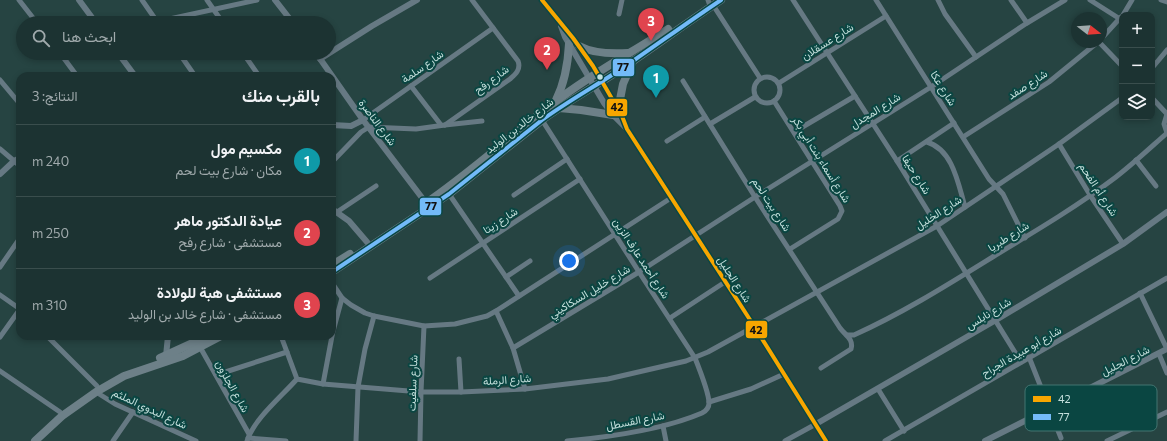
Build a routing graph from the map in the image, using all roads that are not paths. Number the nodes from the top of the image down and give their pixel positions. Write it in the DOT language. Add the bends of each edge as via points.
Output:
graph roads {
  1 [pos="19,0"];
  2 [pos="79,0"];
  3 [pos="142,0"];
  4 [pos="207,0"];
  5 [pos="257,0"];
  6 [pos="275,0"];
  7 [pos="417,0"];
  8 [pos="472,0"];
  9 [pos="542,0"];
  10 [pos="622,0"];
  11 [pos="721,0"];
  12 [pos="793,0"];
  13 [pos="876,0"];
  14 [pos="938,0"];
  15 [pos="1011,0"];
  16 [pos="1065,0"];
  17 [pos="1090,0"];
  18 [pos="1132,0"];
  19 [pos="1161,0"];
  20 [pos="711,2"];
  21 [pos="1167,2"];
  22 [pos="213,9"];
  23 [pos="1125,12"];
  24 [pos="620,14"];
  25 [pos="1119,15"];
  26 [pos="32,16"];
  27 [pos="91,16"];
  28 [pos="154,16"];
  29 [pos="183,16"];
  30 [pos="218,16"];
  31 [pos="288,16"];
  32 [pos="886,16"];
  33 [pos="1119,20"];
  34 [pos="560,23"];
  35 [pos="1027,23"];
  36 [pos="493,28"];
  37 [pos="1107,33"];
  38 [pos="569,44"];
  39 [pos="579,46"];
  40 [pos="1092,48"];
  41 [pos="1105,48"];
  42 [pos="336,49"];
  43 [pos="1167,50"];
  44 [pos="629,53"];
  45 [pos="827,53"];
  46 [pos="976,57"];
  47 [pos="65,60"];
  48 [pos="123,60"];
  49 [pos="184,60"];
  50 [pos="248,60"];
  51 [pos="321,60"];
  52 [pos="633,61"];
  53 [pos="1119,63"];
  54 [pos="1155,64"];
  55 [pos="74,72"];
  56 [pos="132,72"];
  57 [pos="192,72"];
  58 [pos="256,72"];
  59 [pos="329,72"];
  60 [pos="597,73"];
  61 [pos="590,78"];
  62 [pos="760,78"];
  63 [pos="0,80"];
  64 [pos="602,81"];
  65 [pos="683,81"];
  66 [pos="336,82"];
  67 [pos="779,83"];
  68 [pos="411,86"];
  69 [pos="594,86"];
  70 [pos="931,87"];
  71 [pos="855,96"];
  72 [pos="755,97"];
  73 [pos="16,99"];
  74 [pos="1119,100"];
  75 [pos="774,101"];
  76 [pos="1155,101"];
  77 [pos="557,104"];
  78 [pos="616,113"];
  79 [pos="1167,114"];
  80 [pos="705,117"];
  81 [pos="363,120"];
  82 [pos="542,120"];
  83 [pos="482,121"];
  84 [pos="873,123"];
  85 [pos="954,123"];
  86 [pos="710,124"];
  87 [pos="443,125"];
  88 [pos="336,126"];
  89 [pos="369,127"];
  90 [pos="794,132"];
  91 [pos="1167,133"];
  92 [pos="963,137"];
  93 [pos="667,141"];
  94 [pos="927,142"];
  95 [pos="1059,144"];
  96 [pos="0,149"];
  97 [pos="16,158"];
  98 [pos="336,158"];
  99 [pos="567,159"];
  100 [pos="16,160"];
  101 [pos="813,160"];
  102 [pos="1136,160"];
  103 [pos="897,161"];
  104 [pos="0,174"];
  105 [pos="580,179"];
  106 [pos="376,186"];
  107 [pos="995,186"];
  108 [pos="1156,186"];
  109 [pos="449,194"];
  110 [pos="514,195"];
  111 [pos="1090,195"];
  112 [pos="755,197"];
  113 [pos="671,198"];
  114 [pos="426,203"];
  115 [pos="965,206"];
  116 [pos="336,210"];
  117 [pos="336,212"];
  118 [pos="1167,212"];
  119 [pos="937,226"];
  120 [pos="615,235"];
  121 [pos="696,236"];
  122 [pos="1025,238"];
  123 [pos="367,242"];
  124 [pos="483,243"];
  125 [pos="16,244"];
  126 [pos="1123,244"];
  127 [pos="790,249"];
  128 [pos="530,261"];
  129 [pos="336,262"];
  130 [pos="0,267"];
  131 [pos="336,269"];
  132 [pos="639,272"];
  133 [pos="966,274"];
  134 [pos="506,277"];
  135 [pos="430,278"];
  136 [pos="1167,278"];
  137 [pos="726,282"];
  138 [pos="336,289"];
  139 [pos="816,291"];
  140 [pos="1140,293"];
  141 [pos="0,295"];
  142 [pos="519,296"];
  143 [pos="342,298"];
  144 [pos="16,306"];
  145 [pos="496,311"];
  146 [pos="16,315"];
  147 [pos="374,316"];
  148 [pos="670,318"];
  149 [pos="996,320"];
  150 [pos="336,321"];
  151 [pos="424,326"];
  152 [pos="754,326"];
  153 [pos="848,335"];
  154 [pos="0,337"];
  155 [pos="51,340"];
  156 [pos="168,340"];
  157 [pos="200,340"];
  158 [pos="213,340"];
  159 [pos="282,340"];
  160 [pos="331,340"];
  161 [pos="200,347"];
  162 [pos="513,348"];
  163 [pos="1167,349"];
  164 [pos="287,352"];
  165 [pos="1159,354"];
  166 [pos="166,356"];
  167 [pos="1029,357"];
  168 [pos="695,358"];
  169 [pos="458,359"];
  170 [pos="1021,362"];
  171 [pos="821,368"];
  172 [pos="0,370"];
  173 [pos="1167,373"];
  174 [pos="784,374"];
  175 [pos="216,375"];
  176 [pos="297,379"];
  177 [pos="323,384"];
  178 [pos="1041,385"];
  179 [pos="1096,385"];
  180 [pos="358,387"];
  181 [pos="878,388"];
  182 [pos="96,389"];
  183 [pos="525,389"];
  184 [pos="420,392"];
  185 [pos="461,392"];
  186 [pos="709,402"];
  187 [pos="60,412"];
  188 [pos="133,412"];
  189 [pos="1167,412"];
  190 [pos="1157,417"];
  191 [pos="1025,421"];
  192 [pos="816,424"];
  193 [pos="663,426"];
  194 [pos="904,431"];
  195 [pos="1058,431"];
  196 [pos="1128,431"];
  197 [pos="248,438"];
  198 [pos="1061,438"];
  199 [pos="116,440"];
  200 [pos="29,441"];
  201 [pos="35,441"];
  202 [pos="196,441"];
  203 [pos="286,441"];
  204 [pos="356,441"];
  205 [pos="420,441"];
  206 [pos="567,441"];
  207 [pos="666,441"];
  208 [pos="785,441"];
  209 [pos="826,441"];
  210 [pos="885,441"];
  211 [pos="985,441"];
  212 [pos="1107,441"];
  1 -- 26 [label="street"];
  2 -- 27 [label="street"];
  3 -- 28 [label="street"];
  4 -- 22 [label="street"];
  5 -- 22 [label="street"];
  6 -- 31 [label="street"];
  7 -- 42 [label="street"];
  8 -- 36 [label="street, شارع رفح"];
  9 -- 34 [label="street"];
  10 -- 24 [label="street"];
  11 -- 20 [label="main road, شارع خالد بن الوليد"];
  12 -- 45 [label="street, شارع حيفا"];
  13 -- 32 [label="street, شارع عكا"];
  14 -- 46 [label="street"];
  15 -- 35 [label="street"];
  16 -- 35 [label="street, شارع المجدل"];
  17 -- 25 [label="street"];
  18 -- 23 [label="street"];
  19 -- 21 [label="street"];
  20 -- 44 [label="main road, شارع خالد بن الوليد"];
  20 -- 52 [label="main road, شارع خالد بن الوليد"];
  20 -- 62 [label="street"];
  22 -- 29 [label="street"];
  22 -- 30 [label="street"];
  32 -- 45 [label="street, شارع عسقلان"];
  32 -- 70 [label="street, شارع عكا"];
  33 -- 37 [label="street"];
  34 -- 38 [label="street, شارع الجليل"];
  34 -- 39 [label="street, شارع الجليل"];
  35 -- 46 [label="street, شارع المجدل"];
  36 -- 68 [label="street, شارع سلمة"];
  36 -- 87 [label="street, شارع رفح" via="518,61 518,70 510,79"];
  38 -- 61 [label="street, شارع الجليل"];
  38 -- 77 [label="main road" via="566,74"];
  39 -- 44 [label="main road" via="604,54"];
  39 -- 60 [label="street, شارع الجليل"];
  40 -- 92 [label="street, شارع صفد" via="1049,82"];
  41 -- 53 [label="street"];
  43 -- 54 [label="street"];
  44 -- 60 [label="main road, شارع خالد بن الوليد"];
  45 -- 67 [label="street, شارع عسقلان"];
  45 -- 71 [label="street, شارع حيفا"];
  46 -- 70 [label="street, شارع المجدل"];
  47 -- 55 [label="street"];
  48 -- 56 [label="street"];
  49 -- 57 [label="street"];
  50 -- 58 [label="street"];
  51 -- 59 [label="street, شارع الناصرة"];
  52 -- 64 [label="main road, شارع خالد بن الوليد"];
  52 -- 78 [label="main road" via="623,84"];
  60 -- 61 [label="main road, شارع خالد بن الوليد"];
  60 -- 64 [label="street, شارع الجليل"];
  61 -- 69 [label="street, شارع الجليل"];
  61 -- 77 [label="main road, شارع خالد بن الوليد"];
  62 -- 67 [label="street" via="771,76"];
  62 -- 72 [label="street" via="754,86"];
  63 -- 73 [label="street"];
  64 -- 69 [label="main road, شارع خالد بن الوليد"];
  64 -- 78 [label="street, شارع الجليل"];
  65 -- 80 [label="street, شارع بيت لحم"];
  66 -- 81 [label="street, شارع الناصرة"];
  67 -- 75 [label="street" via="780,93"];
  68 -- 81 [label="street, شارع سلمة"];
  68 -- 87 [label="street"];
  69 -- 77 [label="main road, شارع خالد بن الوليد"];
  69 -- 78 [label="street, شارع الجليل"];
  70 -- 84 [label="street, شارع المجدل"];
  70 -- 85 [label="street, شارع عكا"];
  71 -- 84 [label="street, شارع حيفا"];
  71 -- 90 [label="street"];
  72 -- 75 [label="street" via="766,103"];
  72 -- 86 [label="street"];
  74 -- 95 [label="street, شارع الخليل"];
  75 -- 90 [label="street, شارع أسماء بنت أبي بكر"];
  76 -- 79 [label="street"];
  77 -- 78 [label="main road" via="581,110"];
  77 -- 82 [label="main road, شارع خالد بن الوليد"];
  77 -- 114 [label="main road, شارع خالد بن الوليد"];
  78 -- 113 [label="street, شارع الجليل"];
  79 -- 91 [label="street" via="1164,124"];
  80 -- 86 [label="street, شارع بيت لحم"];
  80 -- 93 [label="street"];
  81 -- 88 [label="street" via="352,126"];
  81 -- 89 [label="street, شارع الناصرة"];
  82 -- 99 [label="street, شارع أحمد عارف الزين"];
  82 -- 109 [label="main road, شارع خالد بن الوليد"];
  83 -- 87 [label="street"];
  84 -- 101 [label="street, شارع المجدل"];
  84 -- 103 [label="street, شارع حيفا"];
  85 -- 92 [label="street, شارع عكا"];
  85 -- 94 [label="street"];
  86 -- 112 [label="street, شارع بيت لحم"];
  87 -- 89 [label="street" via="407,130"];
  89 -- 98 [label="street"];
  89 -- 114 [label="street, شارع الناصرة"];
  90 -- 101 [label="street, شارع أسماء بنت أبي بكر"];
  91 -- 102 [label="street, شارع طبريا"];
  92 -- 107 [label="street, شارع عكا"];
  94 -- 103 [label="street"];
  94 -- 115 [label="street" via="938,147 949,161"];
  95 -- 107 [label="street, شارع الخليل"];
  95 -- 111 [label="street, شارع أم الفحم"];
  96 -- 97 [label="street"];
  99 -- 105 [label="street, شارع أحمد عارف الزين"];
  99 -- 110 [label="street"];
  100 -- 104 [label="street"];
  101 -- 112 [label="street, شارع المجدل"];
  101 -- 127 [label="street, شارع أسماء بنت أبي بكر" via="842,211 838,219"];
  102 -- 108 [label="street"];
  102 -- 111 [label="street, شارع طبريا"];
  103 -- 119 [label="street, شارع حيفا"];
  105 -- 120 [label="street, شارع أحمد عارف الزين"];
  105 -- 124 [label="street, شارع زيتا"];
  106 -- 116 [label="street"];
  107 -- 115 [label="street, شارع الخليل"];
  107 -- 122 [label="street, شارع عكا" via="1002,194"];
  109 -- 124 [label="street"];
  109 -- 131 [label="main road, شارع خالد بن الوليد"];
  111 -- 122 [label="street, شارع طبريا"];
  111 -- 126 [label="street, شارع أم الفحم"];
  112 -- 121 [label="street, شارع المجدل"];
  112 -- 127 [label="street, شارع بيت لحم"];
  113 -- 120 [label="street"];
  113 -- 121 [label="street, شارع الجليل"];
  114 -- 123 [label="main road, شارع خالد بن الوليد"];
  115 -- 119 [label="street, شارع الخليل"];
  117 -- 123 [label="street" via="349,221"];
  118 -- 126 [label="street, شارع نابلس"];
  119 -- 133 [label="street, شارع حيفا"];
  119 -- 139 [label="street, شارع الخليل"];
  120 -- 132 [label="street, شارع أحمد عارف الزين"];
  120 -- 142 [label="street"];
  121 -- 132 [label="street, شارع خليل السكاكيني"];
  121 -- 137 [label="street, شارع الجليل"];
  122 -- 133 [label="street, شارع طبريا"];
  123 -- 129 [label="main road, شارع خالد بن الوليد"];
  124 -- 134 [label="street"];
  124 -- 135 [label="street, شارع زيتا"];
  125 -- 130 [label="street"];
  126 -- 149 [label="street, شارع نابلس"];
  127 -- 139 [label="street, شارع بيت لحم"];
  128 -- 134 [label="street"];
  132 -- 148 [label="street, شارع أحمد عارف الزين"];
  132 -- 162 [label="street, شارع خليل السكاكيني"];
  133 -- 149 [label="street, شارع حيفا"];
  133 -- 153 [label="street, شارع طبريا" via="892,317 854,335"];
  134 -- 142 [label="street"];
  136 -- 140 [label="street, شارع أبو عبيدة الجراح"];
  137 -- 148 [label="street"];
  137 -- 152 [label="street, شارع الجليل"];
  138 -- 143 [label="street"];
  139 -- 152 [label="street, شارع الخليل"];
  139 -- 153 [label="street, شارع بيت لحم" via="840,328"];
  140 -- 163 [label="street"];
  140 -- 167 [label="street, شارع أبو عبيدة الجراح"];
  141 -- 144 [label="street"];
  142 -- 145 [label="street"];
  143 -- 147 [label="street"];
  143 -- 150 [label="street"];
  145 -- 151 [label="street" via="482,318 455,324"];
  145 -- 162 [label="street"];
  146 -- 154 [label="street"];
  147 -- 151 [label="street"];
  147 -- 180 [label="street"];
  148 -- 168 [label="street, شارع أحمد عارف الزين"];
  149 -- 170 [label="street, شارع حيفا"];
  149 -- 181 [label="street, شارع نابلس"];
  151 -- 184 [label="street, شارع سلفيت"];
  152 -- 168 [label="street, شارع الرملة"];
  152 -- 174 [label="street, شارع الجليل"];
  153 -- 171 [label="street" via="852,342 851,349"];
  155 -- 182 [label="street, شارع البدوي الملثم"];
  156 -- 166 [label="street"];
  157 -- 166 [label="main road"];
  158 -- 161 [label="main road"];
  159 -- 164 [label="street"];
  160 -- 177 [label="street"];
  161 -- 175 [label="street, شارع الجلزون"];
  161 -- 182 [label="main road"];
  162 -- 183 [label="street"];
  163 -- 165 [label="street, شارع الجليل"];
  164 -- 175 [label="street"];
  164 -- 176 [label="street"];
  165 -- 173 [label="street"];
  165 -- 179 [label="street, شارع الجليل"];
  166 -- 182 [label="main road" via="121,372"];
  167 -- 170 [label="street, شارع أبو عبيدة الجراح"];
  167 -- 178 [label="street"];
  168 -- 183 [label="street, شارع الرملة" via="608,379"];
  168 -- 186 [label="street, شارع أحمد عارف الزين"];
  169 -- 185 [label="street"];
  170 -- 194 [label="street, شارع أبو عبيدة الجراح"];
  172 -- 187 [label="street"];
  174 -- 186 [label="street" via="751,389"];
  174 -- 192 [label="street, شارع الجليل"];
  175 -- 197 [label="street, شارع الجلزون"];
  176 -- 177 [label="street, شارع الرملة"];
  176 -- 197 [label="street" via="260,420"];
  177 -- 180 [label="street, شارع الرملة"];
  180 -- 184 [label="street, شارع الرملة"];
  180 -- 204 [label="street"];
  181 -- 192 [label="street, شارع نابلس"];
  181 -- 194 [label="street"];
  182 -- 187 [label="main road"];
  182 -- 188 [label="street, شارع البدوي الملثم" via="108,400"];
  182 -- 201 [label="main road"];
  183 -- 185 [label="street, شارع الرملة"];
  184 -- 185 [label="street, شارع الرملة"];
  184 -- 205 [label="street, شارع سلفيت"];
  186 -- 193 [label="street, شارع القسطل" via="705,412"];
  187 -- 200 [label="main road"];
  188 -- 199 [label="street"];
  188 -- 202 [label="street, شارع البدوي الملثم"];
  189 -- 190 [label="street"];
  191 -- 211 [label="street, شارع الجليل"];
  192 -- 208 [label="street"];
  192 -- 209 [label="street, شارع الجليل"];
  193 -- 206 [label="street, شارع القسطل"];
  193 -- 207 [label="street"];
  194 -- 210 [label="street, شارع أبو عبيدة الجراح"];
  195 -- 198 [label="street"];
  196 -- 212 [label="street"];
  197 -- 203 [label="street"];
}
